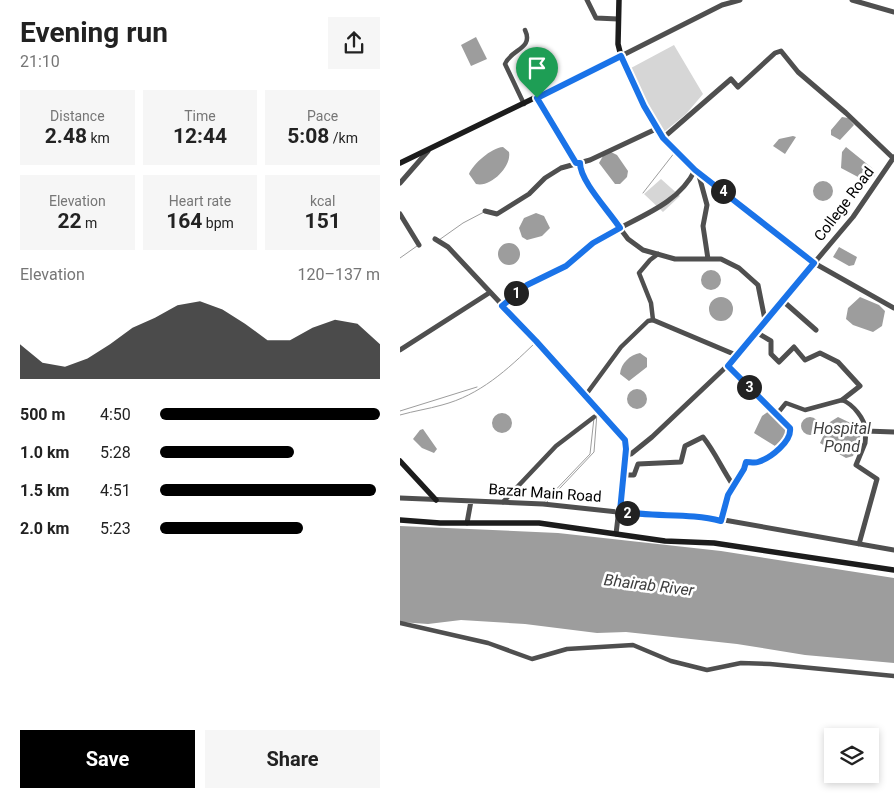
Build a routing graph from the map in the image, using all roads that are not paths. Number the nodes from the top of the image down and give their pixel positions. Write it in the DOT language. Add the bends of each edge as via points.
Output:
graph roads {
  1 [pos="587,0"];
  2 [pos="619,0"];
  3 [pos="740,0"];
  4 [pos="852,0"];
  5 [pos="894,12"];
  6 [pos="618,18"];
  7 [pos="525,30"];
  8 [pos="621,56"];
  9 [pos="537,98"];
  10 [pos="524,104"];
  11 [pos="656,129"];
  12 [pos="663,138"];
  13 [pos="428,151"];
  14 [pos="894,157"];
  15 [pos="400,163"];
  16 [pos="578,163"];
  17 [pos="697,171"];
  18 [pos="400,183"];
  19 [pos="485,211"];
  20 [pos="400,214"];
  21 [pos="620,228"];
  22 [pos="435,239"];
  23 [pos="419,245"];
  24 [pos="658,254"];
  25 [pos="708,259"];
  26 [pos="814,263"];
  27 [pos="489,293"];
  28 [pos="783,301"];
  29 [pos="502,306"];
  30 [pos="894,308"];
  31 [pos="653,320"];
  32 [pos="766,320"];
  33 [pos="816,330"];
  34 [pos="756,332"];
  35 [pos="400,349"];
  36 [pos="736,354"];
  37 [pos="728,366"];
  38 [pos="585,396"];
  39 [pos="842,400"];
  40 [pos="777,414"];
  41 [pos="594,417"];
  42 [pos="866,431"];
  43 [pos="894,432"];
  44 [pos="625,456"];
  45 [pos="400,461"];
  46 [pos="622,475"];
  47 [pos="733,485"];
  48 [pos="400,498"];
  49 [pos="436,500"];
  50 [pos="471,501"];
  51 [pos="503,502"];
  52 [pos="620,511"];
  53 [pos="400,520"];
  54 [pos="721,521"];
  55 [pos="467,523"];
  56 [pos="616,534"];
  57 [pos="859,544"];
  58 [pos="894,550"];
  59 [pos="894,570"];
  60 [pos="400,623"];
  61 [pos="894,676"];
  1 -- 6 [label="street" via="596,18"];
  2 -- 6 [label="main road"];
  3 -- 8 [label="street" via="722,5"];
  4 -- 5 [label="street"];
  6 -- 8 [label="main road"];
  7 -- 10 [label="street" via="528,42 505,64"];
  8 -- 9 [label="main road"];
  8 -- 11 [label="street"];
  9 -- 10 [label="main road"];
  9 -- 16 [label="street"];
  10 -- 13 [label="main road"];
  11 -- 12 [label="street"];
  11 -- 16 [label="street"];
  12 -- 14 [label="street" via="731,79 738,87 781,51 798,72"];
  12 -- 17 [label="street"];
  13 -- 15 [label="main road"];
  13 -- 18 [label="street"];
  14 -- 26 [label="street, College Road" via="853,217"];
  16 -- 19 [label="street" via="545,178 529,194 497,214"];
  16 -- 21 [label="street" via="582,175"];
  17 -- 21 [label="street" via="681,192"];
  17 -- 25 [label="street" via="707,205 703,226"];
  17 -- 26 [label="street"];
  20 -- 23 [label="street"];
  21 -- 24 [label="street" via="635,245"];
  21 -- 29 [label="street" via="593,243 566,266 527,285"];
  22 -- 27 [label="street" via="448,247"];
  24 -- 25 [label="street" via="675,259"];
  24 -- 31 [label="street" via="639,276 651,303"];
  25 -- 32 [label="street" via="721,259 739,268 758,285"];
  26 -- 28 [label="street, College Road"];
  26 -- 30 [label="street"];
  27 -- 29 [label="street"];
  27 -- 35 [label="street"];
  28 -- 32 [label="street, College Road"];
  28 -- 33 [label="street"];
  29 -- 38 [label="street"];
  31 -- 36 [label="street"];
  31 -- 38 [label="street" via="648,320 621,347"];
  32 -- 34 [label="street, College Road"];
  34 -- 36 [label="street, College Road"];
  34 -- 39 [label="street" via="772,341 771,354 779,362 794,347 805,360 820,353 838,362 860,386"];
  36 -- 37 [label="street, College Road"];
  37 -- 40 [label="street"];
  37 -- 44 [label="street, College Road" via="652,437"];
  38 -- 44 [label="street" via="623,437"];
  39 -- 40 [label="street" via="805,410 786,403"];
  39 -- 42 [label="street" via="852,406 866,425"];
  40 -- 47 [label="street" via="790,428 790,437 777,451 759,462 746,462"];
  41 -- 51 [label="street" via="556,446"];
  42 -- 43 [label="street"];
  42 -- 57 [label="street" via="866,444 856,465 877,479"];
  44 -- 46 [label="street"];
  45 -- 49 [label="main road"];
  46 -- 47 [label="street" via="634,475 638,464 681,462 685,446 703,437"];
  46 -- 52 [label="street"];
  47 -- 54 [label="street"];
  48 -- 49 [label="street, Bazar Main Road"];
  49 -- 50 [label="street, Bazar Main Road"];
  50 -- 51 [label="street, Bazar Main Road"];
  50 -- 55 [label="street"];
  51 -- 52 [label="street, Bazar Main Road"];
  52 -- 54 [label="street, Bazar Main Road" via="655,516 707,517"];
  52 -- 56 [label="street"];
  53 -- 55 [label="main road"];
  54 -- 57 [label="street, Bazar Main Road"];
  55 -- 56 [label="main road" via="539,523"];
  56 -- 59 [label="main road" via="714,543"];
  57 -- 58 [label="street, Bazar Main Road"];
  60 -- 61 [label="street" via="488,643 532,659 567,649 633,645 671,661 707,670 741,663"];
}
